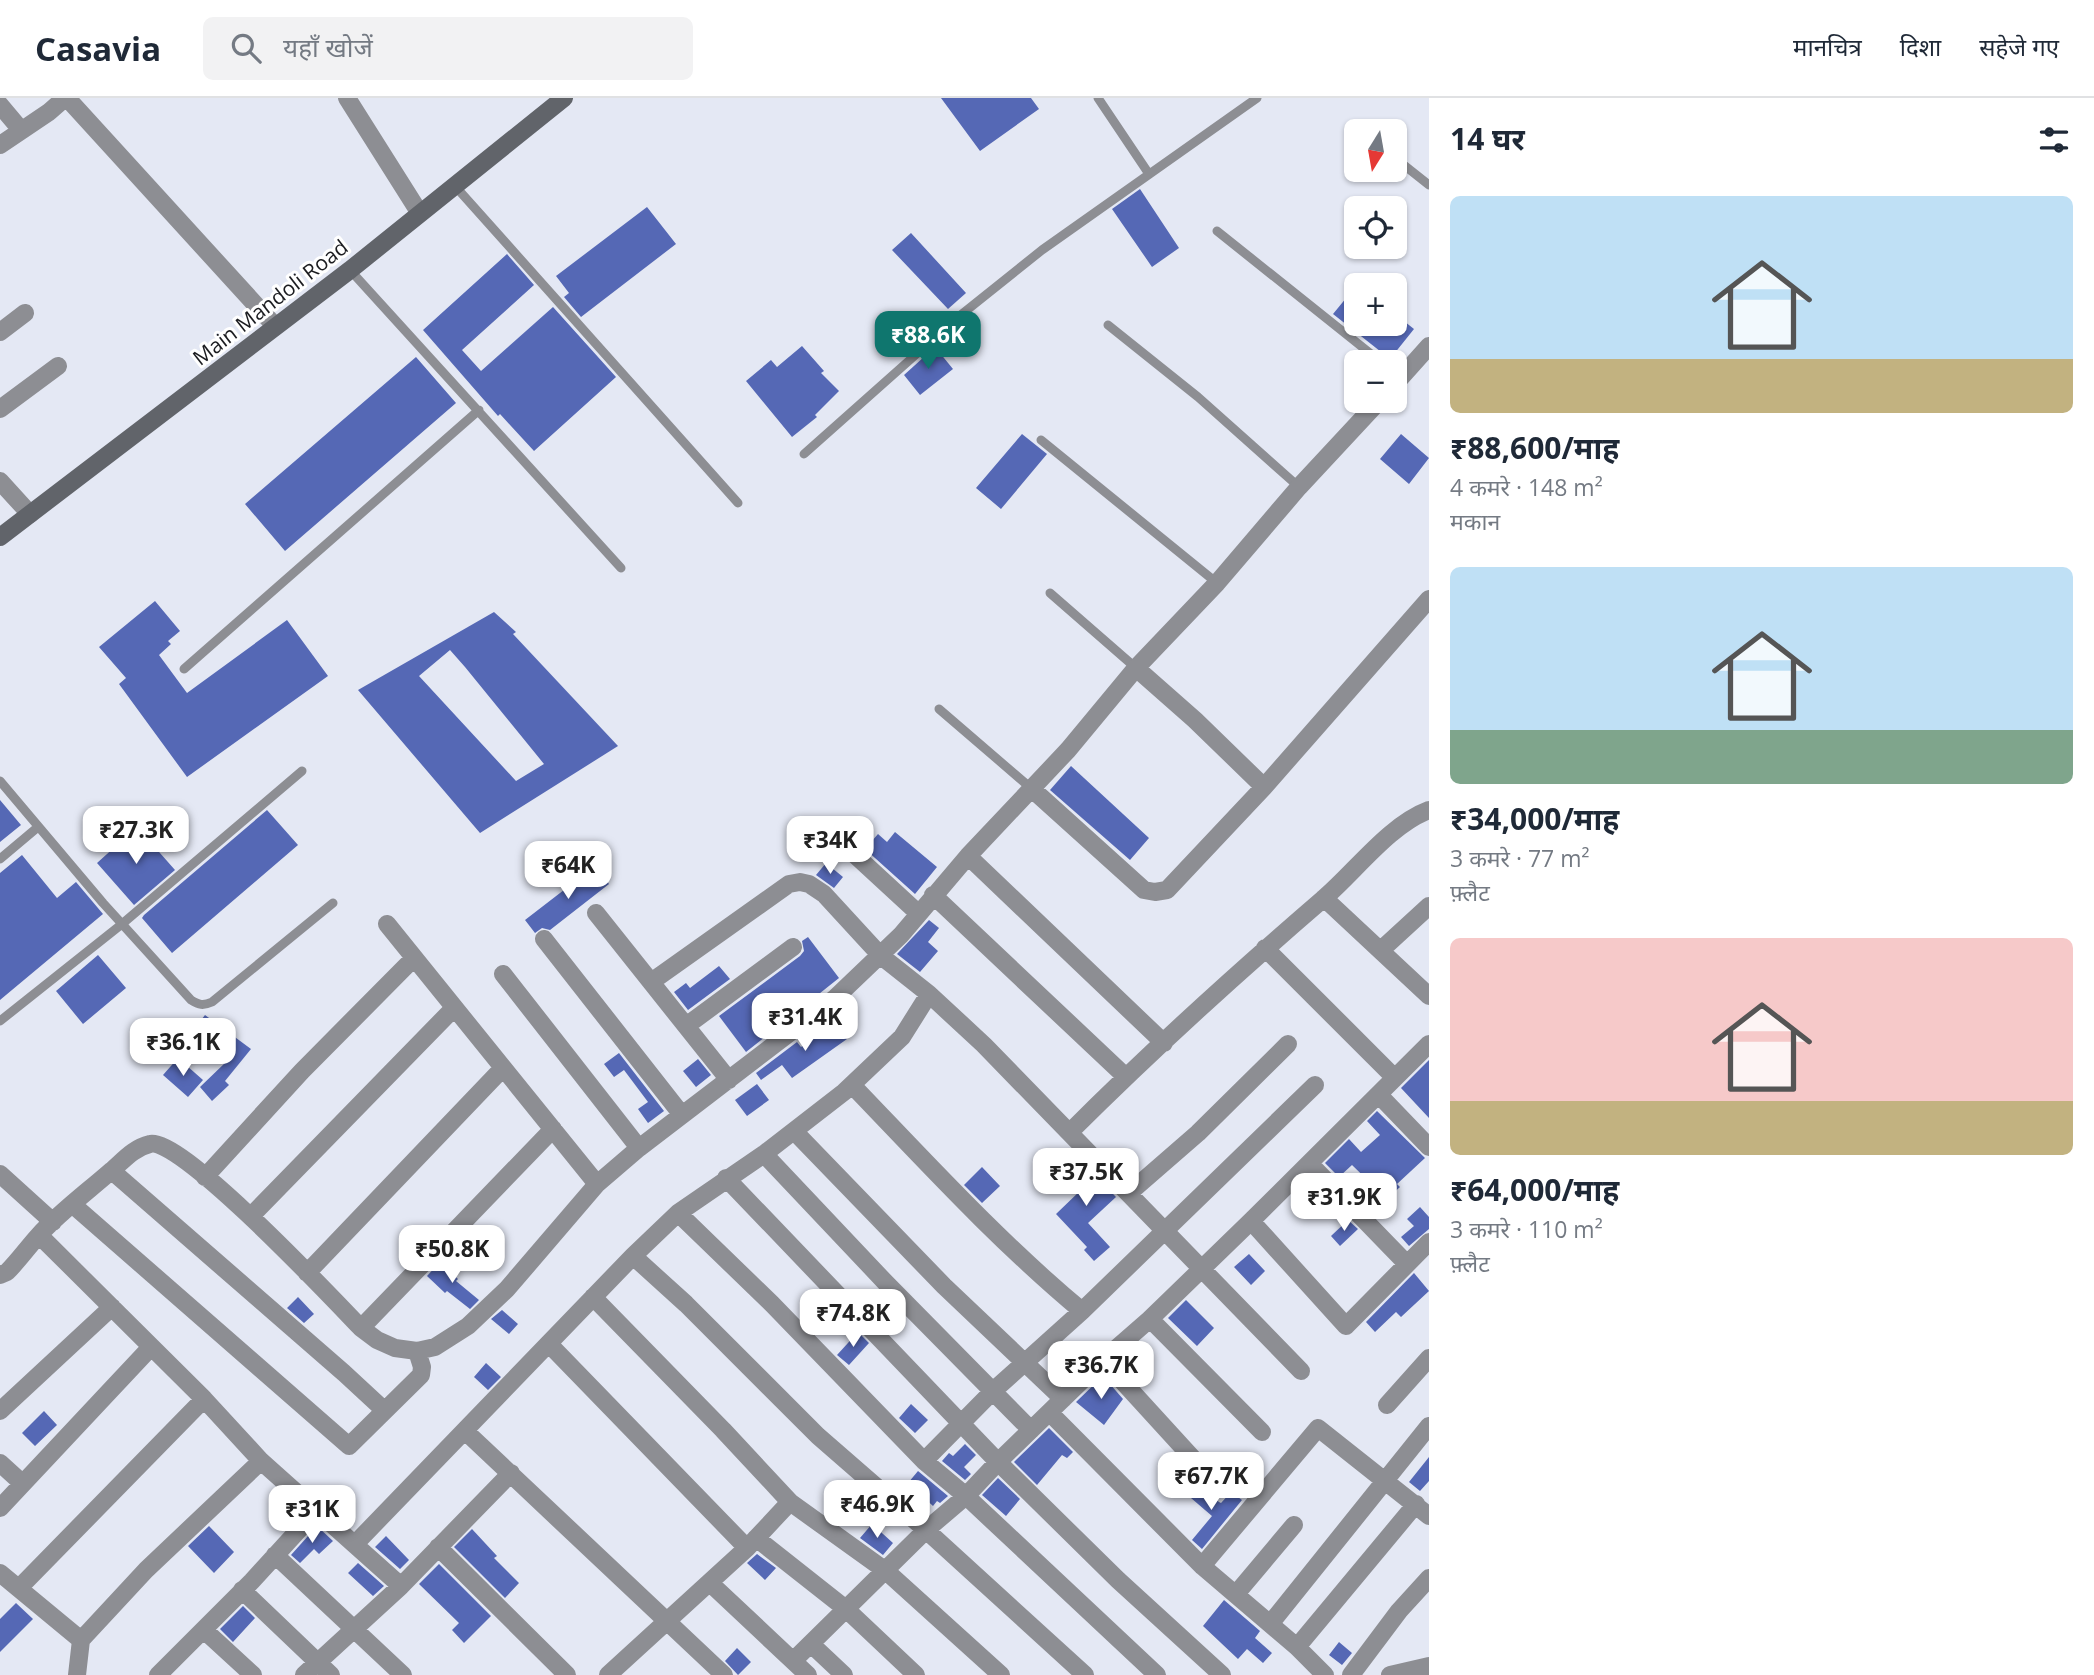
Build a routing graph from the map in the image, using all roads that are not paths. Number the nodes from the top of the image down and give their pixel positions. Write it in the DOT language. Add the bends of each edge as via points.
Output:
graph roads {
  1 [pos="66,98"];
  2 [pos="347,98"];
  3 [pos="564,98"];
  4 [pos="1098,98"];
  5 [pos="1257,98"];
  6 [pos="0,105"];
  7 [pos="21,130"];
  8 [pos="0,145"];
  9 [pos="1407,168"];
  10 [pos="1149,174"];
  11 [pos="1429,185"];
  12 [pos="455,186"];
  13 [pos="419,212"];
  14 [pos="1217,231"];
  15 [pos="350,270"];
  16 [pos="24,313"];
  17 [pos="1108,325"];
  18 [pos="275,326"];
  19 [pos="0,332"];
  20 [pos="1429,346"];
  21 [pos="1366,350"];
  22 [pos="58,366"];
  23 [pos="1407,368"];
  24 [pos="0,409"];
  25 [pos="479,410"];
  26 [pos="1368,413"];
  27 [pos="1041,440"];
  28 [pos="804,453"];
  29 [pos="0,481"];
  30 [pos="1299,487"];
  31 [pos="737,503"];
  32 [pos="30,514"];
  33 [pos="0,537"];
  34 [pos="621,568"];
  35 [pos="1217,583"];
  36 [pos="1050,593"];
  37 [pos="1429,598"];
  38 [pos="1136,668"];
  39 [pos="184,669"];
  40 [pos="939,709"];
  41 [pos="302,771"];
  42 [pos="0,781"];
  43 [pos="1264,787"];
  44 [pos="1032,789"];
  45 [pos="1429,810"];
  46 [pos="38,827"];
  47 [pos="829,831"];
  48 [pos="968,856"];
  49 [pos="0,859"];
  50 [pos="933,895"];
  51 [pos="1324,898"];
  52 [pos="333,903"];
  53 [pos="1429,906"];
  54 [pos="596,913"];
  55 [pos="918,913"];
  56 [pos="122,924"];
  57 [pos="387,924"];
  58 [pos="544,939"];
  59 [pos="793,947"];
  60 [pos="1265,948"];
  61 [pos="1381,950"];
  62 [pos="881,956"];
  63 [pos="414,958"];
  64 [pos="1429,971"];
  65 [pos="503,974"];
  66 [pos="650,982"];
  67 [pos="1423,990"];
  68 [pos="929,994"];
  69 [pos="453,1008"];
  70 [pos="0,1021"];
  71 [pos="686,1026"];
  72 [pos="1164,1043"];
  73 [pos="1288,1044"];
  74 [pos="1429,1044"];
  75 [pos="503,1068"];
  76 [pos="1125,1077"];
  77 [pos="1395,1078"];
  78 [pos="729,1080"];
  79 [pos="852,1085"];
  80 [pos="1315,1085"];
  81 [pos="1379,1095"];
  82 [pos="681,1115"];
  83 [pos="553,1129"];
  84 [pos="794,1131"];
  85 [pos="1070,1132"];
  86 [pos="1429,1147"];
  87 [pos="639,1148"];
  88 [pos="764,1154"];
  89 [pos="1310,1164"];
  90 [pos="111,1171"];
  91 [pos="0,1174"];
  92 [pos="205,1177"];
  93 [pos="726,1178"];
  94 [pos="597,1184"];
  95 [pos="1129,1193"];
  96 [pos="72,1204"];
  97 [pos="678,1213"];
  98 [pos="251,1216"];
  99 [pos="1251,1221"];
  100 [pos="53,1222"];
  101 [pos="1164,1231"];
  102 [pos="39,1235"];
  103 [pos="1429,1242"];
  104 [pos="633,1256"];
  105 [pos="1406,1263"];
  106 [pos="1199,1269"];
  107 [pos="307,1273"];
  108 [pos="0,1275"];
  109 [pos="593,1297"];
  110 [pos="112,1307"];
  111 [pos="1082,1311"];
  112 [pos="1150,1319"];
  113 [pos="361,1328"];
  114 [pos="549,1344"];
  115 [pos="151,1347"];
  116 [pos="417,1351"];
  117 [pos="1429,1359"];
  118 [pos="1103,1360"];
  119 [pos="1024,1363"];
  120 [pos="1301,1371"];
  121 [pos="993,1391"];
  122 [pos="204,1399"];
  123 [pos="1387,1405"];
  124 [pos="1056,1406"];
  125 [pos="384,1410"];
  126 [pos="0,1411"];
  127 [pos="961,1424"];
  128 [pos="1429,1426"];
  129 [pos="1031,1430"];
  130 [pos="465,1431"];
  131 [pos="1262,1432"];
  132 [pos="261,1461"];
  133 [pos="924,1461"];
  134 [pos="998,1462"];
  135 [pos="0,1463"];
  136 [pos="511,1473"];
  137 [pos="1384,1479"];
  138 [pos="22,1483"];
  139 [pos="1219,1488"];
  140 [pos="966,1496"];
  141 [pos="790,1502"];
  142 [pos="0,1508"];
  143 [pos="1422,1510"];
  144 [pos="316,1511"];
  145 [pos="1294,1525"];
  146 [pos="926,1530"];
  147 [pos="751,1543"];
  148 [pos="355,1544"];
  149 [pos="438,1547"];
  150 [pos="275,1555"];
  151 [pos="1202,1566"];
  152 [pos="886,1571"];
  153 [pos="0,1573"];
  154 [pos="1429,1578"];
  155 [pos="710,1583"];
  156 [pos="401,1586"];
  157 [pos="19,1588"];
  158 [pos="242,1590"];
  159 [pos="1236,1594"];
  160 [pos="846,1609"];
  161 [pos="667,1622"];
  162 [pos="1270,1624"];
  163 [pos="355,1629"];
  164 [pos="204,1630"];
  165 [pos="81,1640"];
  166 [pos="811,1644"];
  167 [pos="1297,1647"];
  168 [pos="318,1661"];
  169 [pos="793,1661"];
  170 [pos="1429,1666"];
  171 [pos="77,1675"];
  172 [pos="158,1675"];
  173 [pos="253,1675"];
  174 [pos="304,1675"];
  175 [pos="331,1675"];
  176 [pos="403,1675"];
  177 [pos="567,1675"];
  178 [pos="608,1675"];
  179 [pos="724,1675"];
  180 [pos="808,1675"];
  181 [pos="844,1675"];
  182 [pos="916,1675"];
  183 [pos="1001,1675"];
  184 [pos="1085,1675"];
  185 [pos="1157,1675"];
  186 [pos="1222,1675"];
  187 [pos="1325,1675"];
  188 [pos="1351,1675"];
  189 [pos="1390,1675"];
  1 -- 7 [label="street"];
  1 -- 18 [label="street"];
  2 -- 13 [label="street"];
  3 -- 12 [label="street, Main Mandoli Road"];
  4 -- 10 [label="lane"];
  5 -- 10 [label="lane"];
  6 -- 7 [label="street"];
  7 -- 8 [label="street"];
  9 -- 11 [label="lane"];
  10 -- 28 [label="lane" via="1042,250"];
  12 -- 13 [label="street, Main Mandoli Road"];
  12 -- 31 [label="lane"];
  13 -- 15 [label="street, Main Mandoli Road"];
  14 -- 21 [label="lane"];
  15 -- 18 [label="street, Main Mandoli Road"];
  15 -- 25 [label="lane"];
  16 -- 19 [label="street"];
  17 -- 30 [label="lane"];
  18 -- 32 [label="street, Main Mandoli Road"];
  20 -- 23 [label="street"];
  22 -- 24 [label="street"];
  25 -- 34 [label="lane"];
  25 -- 39 [label="lane"];
  26 -- 30 [label="street"];
  27 -- 35 [label="lane"];
  29 -- 32 [label="street"];
  30 -- 35 [label="street"];
  32 -- 33 [label="street, Main Mandoli Road"];
  35 -- 38 [label="street"];
  36 -- 38 [label="lane"];
  37 -- 43 [label="street"];
  38 -- 43 [label="street"];
  38 -- 44 [label="street"];
  40 -- 44 [label="lane"];
  41 -- 56 [label="lane"];
  42 -- 46 [label="lane"];
  43 -- 44 [label="street" via="1167,890 1155,892 1144,890"];
  44 -- 48 [label="street"];
  45 -- 51 [label="street" via="1389,836"];
  46 -- 49 [label="lane"];
  46 -- 56 [label="lane"];
  47 -- 55 [label="street"];
  48 -- 50 [label="street"];
  48 -- 72 [label="street"];
  50 -- 55 [label="street"];
  50 -- 76 [label="street"];
  51 -- 60 [label="street"];
  51 -- 61 [label="street"];
  52 -- 56 [label="lane" via="203,1005 191,1000"];
  53 -- 61 [label="street"];
  54 -- 66 [label="street"];
  55 -- 62 [label="street"];
  56 -- 70 [label="lane"];
  57 -- 63 [label="street"];
  58 -- 82 [label="street"];
  59 -- 71 [label="street"];
  60 -- 72 [label="street"];
  60 -- 77 [label="street"];
  61 -- 67 [label="street"];
  62 -- 66 [label="street" via="824,894 800,882 773,894"];
  62 -- 68 [label="street"];
  62 -- 78 [label="street" via="834,999"];
  63 -- 69 [label="street"];
  63 -- 92 [label="street"];
  64 -- 67 [label="street"];
  65 -- 87 [label="street"];
  66 -- 71 [label="street"];
  68 -- 79 [label="street" via="902,1037"];
  68 -- 85 [label="street"];
  69 -- 75 [label="street"];
  69 -- 98 [label="street"];
  71 -- 78 [label="street"];
  72 -- 76 [label="street"];
  73 -- 95 [label="street"];
  74 -- 77 [label="street"];
  75 -- 83 [label="street"];
  75 -- 107 [label="street"];
  76 -- 85 [label="street"];
  77 -- 81 [label="street"];
  78 -- 82 [label="street"];
  79 -- 84 [label="street"];
  79 -- 111 [label="street" via="990,1230"];
  80 -- 101 [label="street"];
  81 -- 86 [label="street"];
  81 -- 89 [label="street"];
  82 -- 87 [label="street"];
  83 -- 94 [label="street"];
  83 -- 113 [label="street"];
  84 -- 88 [label="street"];
  84 -- 119 [label="street"];
  85 -- 95 [label="street"];
  87 -- 94 [label="street"];
  88 -- 93 [label="street"];
  88 -- 121 [label="street"];
  89 -- 99 [label="street"];
  89 -- 105 [label="street"];
  90 -- 92 [label="street" via="135,1149 153,1142 178,1154"];
  90 -- 96 [label="street"];
  90 -- 125 [label="street"];
  91 -- 100 [label="street"];
  92 -- 98 [label="street"];
  93 -- 97 [label="street"];
  93 -- 127 [label="street"];
  94 -- 116 [label="street" via="540,1253 468,1326 435,1347"];
  95 -- 101 [label="street"];
  96 -- 100 [label="street"];
  96 -- 125 [label="street" via="349,1446"];
  97 -- 104 [label="street"];
  97 -- 133 [label="street"];
  98 -- 107 [label="street"];
  99 -- 105 [label="street" via="1346,1326"];
  99 -- 106 [label="street"];
  100 -- 102 [label="street"];
  101 -- 106 [label="street"];
  101 -- 111 [label="street"];
  102 -- 108 [label="street"];
  102 -- 110 [label="street"];
  103 -- 105 [label="street"];
  104 -- 109 [label="street"];
  104 -- 146 [label="street" via="818,1436"];
  106 -- 112 [label="street"];
  106 -- 120 [label="street"];
  107 -- 113 [label="street"];
  109 -- 114 [label="street"];
  109 -- 141 [label="street"];
  110 -- 115 [label="street"];
  110 -- 126 [label="street"];
  111 -- 119 [label="street"];
  112 -- 118 [label="street"];
  112 -- 131 [label="street"];
  113 -- 116 [label="street" via="396,1348"];
  114 -- 130 [label="street"];
  114 -- 147 [label="street"];
  115 -- 122 [label="street"];
  115 -- 138 [label="street"];
  116 -- 125 [label="street" via="421,1375"];
  117 -- 123 [label="street"];
  118 -- 124 [label="street"];
  118 -- 139 [label="street"];
  119 -- 121 [label="street"];
  119 -- 124 [label="street"];
  121 -- 127 [label="street"];
  121 -- 129 [label="street"];
  122 -- 132 [label="street"];
  122 -- 157 [label="street"];
  124 -- 129 [label="street"];
  124 -- 151 [label="street"];
  127 -- 133 [label="street"];
  127 -- 134 [label="street"];
  128 -- 137 [label="street"];
  129 -- 134 [label="street"];
  130 -- 136 [label="street"];
  130 -- 148 [label="street"];
  132 -- 144 [label="street"];
  132 -- 165 [label="street" via="146,1570"];
  133 -- 140 [label="street"];
  134 -- 140 [label="street"];
  134 -- 186 [label="street"];
  135 -- 138 [label="street"];
  136 -- 149 [label="street"];
  136 -- 161 [label="street"];
  137 -- 143 [label="street"];
  137 -- 151 [label="street" via="1318,1428"];
  137 -- 162 [label="street"];
  138 -- 142 [label="street"];
  140 -- 146 [label="street"];
  140 -- 185 [label="street"];
  141 -- 147 [label="street"];
  141 -- 152 [label="street"];
  143 -- 167 [label="street"];
  144 -- 148 [label="street"];
  144 -- 150 [label="street"];
  145 -- 159 [label="street"];
  146 -- 152 [label="street"];
  146 -- 184 [label="street"];
  147 -- 155 [label="street"];
  147 -- 160 [label="street"];
  148 -- 156 [label="street"];
  149 -- 156 [label="street"];
  149 -- 177 [label="street"];
  150 -- 158 [label="street"];
  150 -- 163 [label="street"];
  151 -- 159 [label="street"];
  152 -- 160 [label="street"];
  152 -- 183 [label="street"];
  153 -- 157 [label="street"];
  154 -- 188 [label="street"];
  155 -- 161 [label="street"];
  155 -- 169 [label="street"];
  156 -- 163 [label="street"];
  157 -- 165 [label="street"];
  158 -- 164 [label="street"];
  158 -- 168 [label="street"];
  159 -- 162 [label="street"];
  160 -- 166 [label="street"];
  160 -- 182 [label="street"];
  161 -- 178 [label="street"];
  161 -- 179 [label="street"];
  162 -- 167 [label="street"];
  163 -- 168 [label="street"];
  163 -- 176 [label="street"];
  164 -- 172 [label="street"];
  164 -- 173 [label="street"];
  165 -- 171 [label="street"];
  166 -- 169 [label="street"];
  166 -- 181 [label="street"];
  167 -- 187 [label="street"];
  168 -- 174 [label="street"];
  168 -- 175 [label="street"];
  169 -- 180 [label="street"];
  170 -- 189 [label="street"];
}
